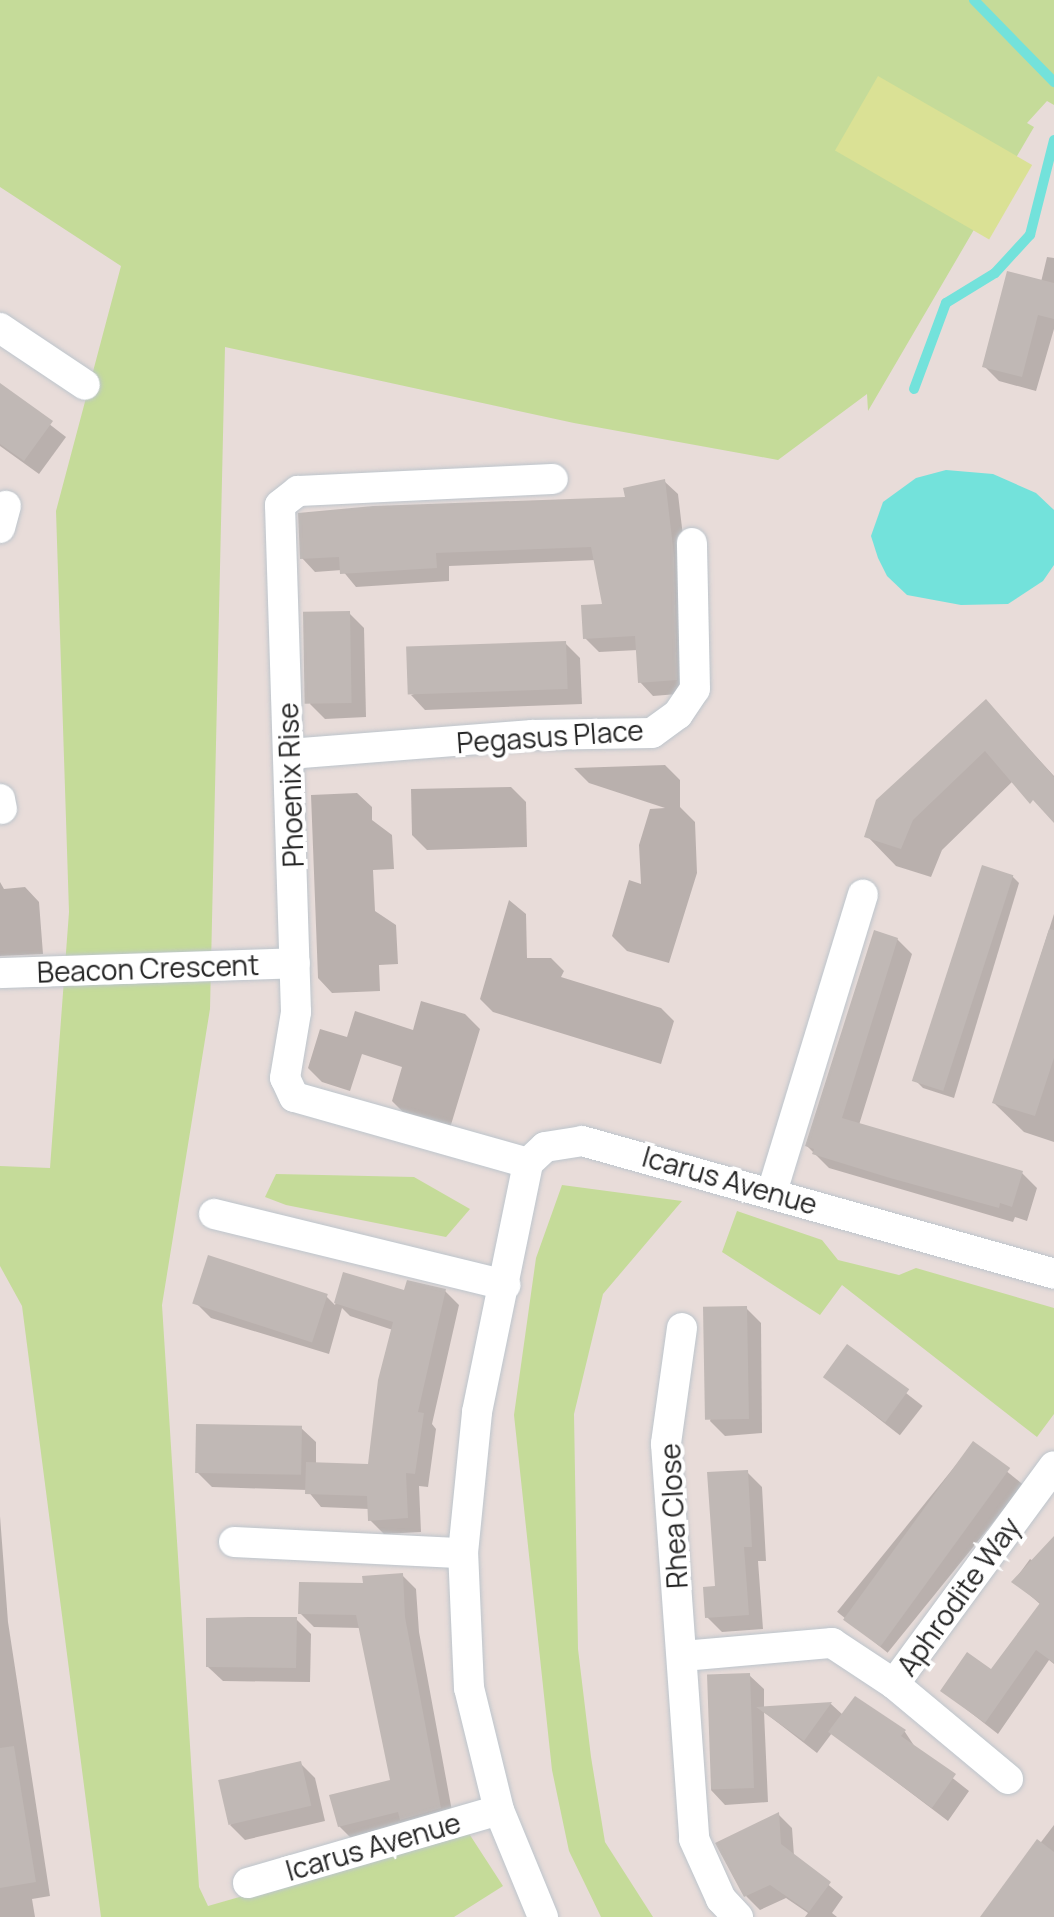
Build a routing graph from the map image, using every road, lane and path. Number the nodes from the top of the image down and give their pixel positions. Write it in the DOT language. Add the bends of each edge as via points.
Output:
graph roads {
  1 [pos="0,328"];
  2 [pos="85,385"];
  3 [pos="553,479"];
  4 [pos="692,543"];
  5 [pos="289,754"];
  6 [pos="863,895"];
  7 [pos="295,963"];
  8 [pos="0,973"];
  9 [pos="528,1163"];
  10 [pos="772,1192"];
  11 [pos="214,1214"];
  12 [pos="1054,1274"];
  13 [pos="505,1285"];
  14 [pos="682,1328"];
  15 [pos="1054,1466"];
  16 [pos="234,1542"];
  17 [pos="463,1553"];
  18 [pos="683,1656"];
  19 [pos="894,1684"];
  20 [pos="1008,1779"];
  21 [pos="499,1810"];
  22 [pos="248,1883"];
  23 [pos="532,1913"];
  24 [pos="738,1917"];
  1 -- 2 [label="street"];
  3 -- 5 [label="street, Phoenix Rise" via="298,491 280,505"];
  4 -- 5 [label="street, Pegasus Place" via="695,689 678,714 652,733 532,735"];
  5 -- 7 [label="street, Phoenix Rise"];
  6 -- 10 [label="street"];
  7 -- 8 [label="street, Beacon Crescent"];
  7 -- 9 [label="street, Phoenix Rise" via="296,1012 285,1078 294,1097"];
  9 -- 10 [label="street, Icarus Avenue" via="545,1147 582,1141"];
  9 -- 13 [label="street, Icarus Avenue"];
  10 -- 12 [label="street, Icarus Avenue"];
  11 -- 13 [label="street"];
  13 -- 17 [label="street, Icarus Avenue" via="477,1412"];
  14 -- 18 [label="street, Rhea Close" via="666,1444"];
  15 -- 19 [label="street, Aphrodite Way"];
  16 -- 17 [label="street"];
  17 -- 21 [label="street, Icarus Avenue" via="469,1688"];
  18 -- 19 [label="street" via="832,1643"];
  18 -- 24 [label="street, Rhea Close" via="694,1839 721,1899"];
  19 -- 20 [label="street, Aphrodite Way"];
  21 -- 22 [label="street, Icarus Avenue"];
  21 -- 23 [label="street, Icarus Avenue"];
}
